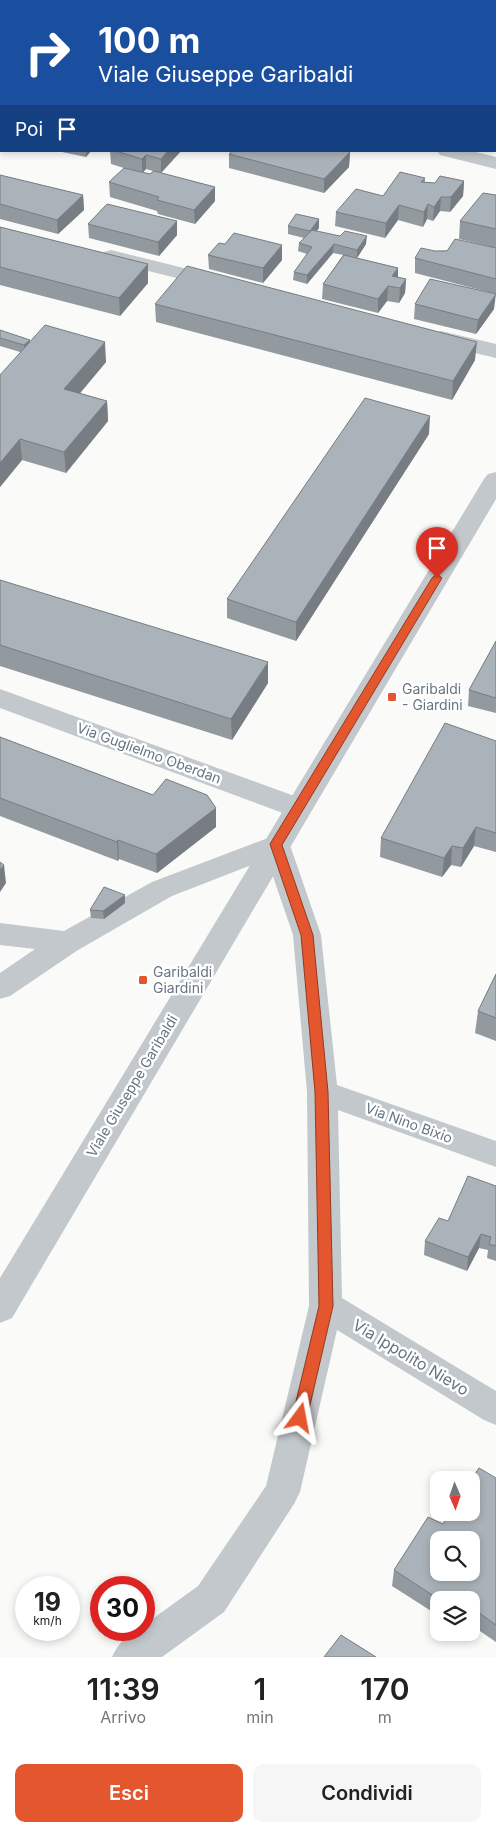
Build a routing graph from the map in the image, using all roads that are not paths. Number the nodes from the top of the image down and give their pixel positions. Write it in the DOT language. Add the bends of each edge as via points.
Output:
graph roads {
  1 [pos="451,152"];
  2 [pos="496,163"];
  3 [pos="95,252"];
  4 [pos="238,288"];
  5 [pos="420,332"];
  6 [pos="496,351"];
  7 [pos="496,479"];
  8 [pos="0,698"];
  9 [pos="298,808"];
  10 [pos="276,844"];
  11 [pos="0,934"];
  12 [pos="68,942"];
  13 [pos="0,988"];
  14 [pos="322,1092"];
  15 [pos="496,1154"];
  16 [pos="326,1306"];
  17 [pos="0,1308"];
  18 [pos="496,1409"];
  19 [pos="131,1657"];
  1 -- 2 [label="street"];
  3 -- 4 [label="street"];
  5 -- 6 [label="street"];
  7 -- 9 [label="street, Viale Giuseppe Garibaldi"];
  8 -- 9 [label="street, Via Guglielmo Oberdan"];
  9 -- 10 [label="street, Viale Giuseppe Garibaldi"];
  10 -- 12 [label="street" via="162,889"];
  10 -- 14 [label="street" via="307,935"];
  10 -- 17 [label="street, Viale Giuseppe Garibaldi"];
  11 -- 12 [label="street"];
  12 -- 13 [label="street"];
  14 -- 15 [label="street, Via Nino Bixio"];
  14 -- 16 [label="street"];
  16 -- 18 [label="street, Via Ippolito Nievo"];
  16 -- 19 [label="street" via="282,1492 211,1599"];
}
